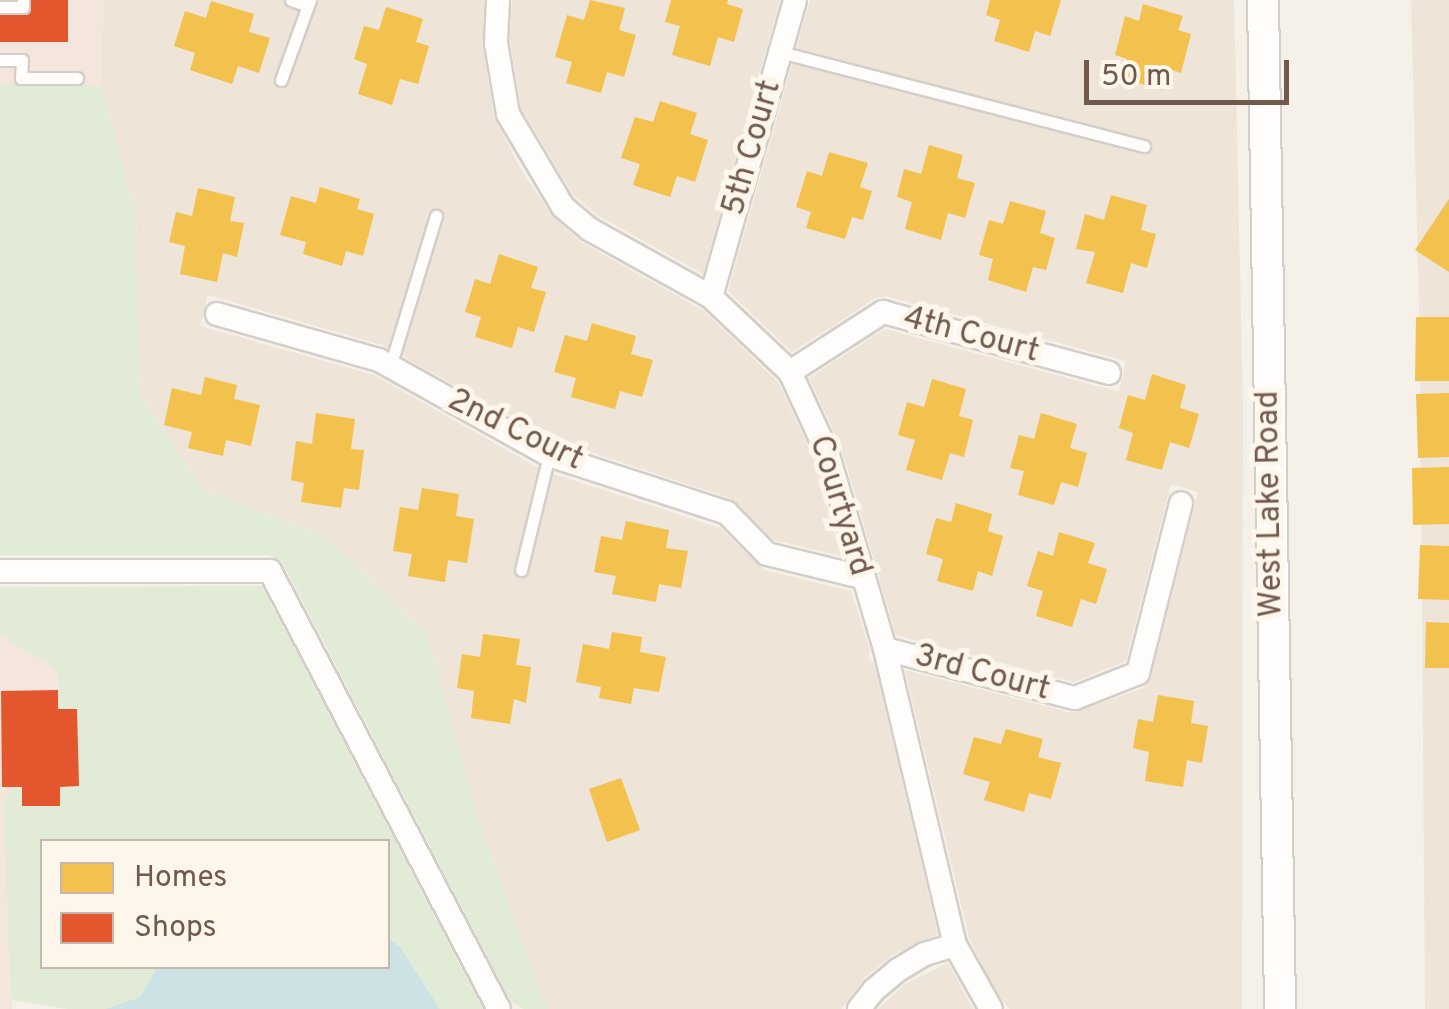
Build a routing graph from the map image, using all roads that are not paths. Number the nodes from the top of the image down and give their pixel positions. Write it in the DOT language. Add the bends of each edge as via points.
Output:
graph roads {
  1 [pos="23,0"];
  2 [pos="291,0"];
  3 [pos="498,0"];
  4 [pos="795,0"];
  5 [pos="1262,0"];
  6 [pos="309,3"];
  7 [pos="0,7"];
  8 [pos="780,52"];
  9 [pos="0,60"];
  10 [pos="77,78"];
  11 [pos="281,80"];
  12 [pos="1144,146"];
  13 [pos="436,216"];
  14 [pos="711,297"];
  15 [pos="218,314"];
  16 [pos="390,367"];
  17 [pos="790,372"];
  18 [pos="1109,373"];
  19 [pos="549,456"];
  20 [pos="1181,503"];
  21 [pos="521,570"];
  22 [pos="0,571"];
  23 [pos="861,578"];
  24 [pos="885,649"];
  25 [pos="955,944"];
  26 [pos="499,1009"];
  27 [pos="859,1009"];
  28 [pos="992,1009"];
  29 [pos="1280,1009"];
  1 -- 7 [label="lane" via="23,7"];
  2 -- 6 [label="lane"];
  3 -- 14 [label="street, Courtyard" via="496,43 508,114 563,206 589,229"];
  4 -- 8 [label="street, 5th Court"];
  5 -- 29 [label="street, West Lake Road"];
  6 -- 11 [label="lane"];
  8 -- 12 [label="lane"];
  8 -- 14 [label="street, 5th Court"];
  9 -- 10 [label="lane" via="22,60 21,78"];
  13 -- 16 [label="lane"];
  14 -- 17 [label="street, Courtyard"];
  15 -- 16 [label="street, 2nd Court"];
  16 -- 19 [label="street, 2nd Court"];
  17 -- 18 [label="street, 4th Court" via="882,312"];
  17 -- 23 [label="street, Courtyard" via="827,452"];
  19 -- 21 [label="lane"];
  19 -- 23 [label="street, 2nd Court" via="727,513 767,554"];
  20 -- 24 [label="street, 3rd Court" via="1138,673 1075,698"];
  22 -- 26 [label="street" via="270,570"];
  23 -- 24 [label="street, Courtyard"];
  24 -- 25 [label="street, Courtyard"];
  25 -- 27 [label="street" via="898,970"];
  25 -- 28 [label="street, Courtyard"];
}
